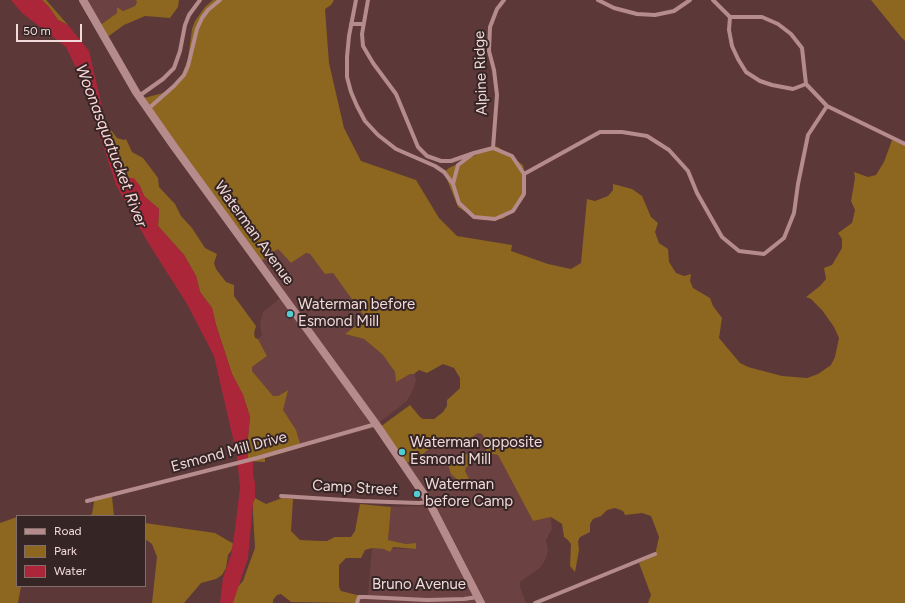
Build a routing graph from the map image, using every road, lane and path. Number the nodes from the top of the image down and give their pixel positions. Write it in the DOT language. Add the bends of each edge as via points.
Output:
graph roads {
  1 [pos="82,0"];
  2 [pos="200,0"];
  3 [pos="220,0"];
  4 [pos="356,0"];
  5 [pos="368,0"];
  6 [pos="504,0"];
  7 [pos="598,0"];
  8 [pos="690,0"];
  9 [pos="713,0"];
  10 [pos="730,17"];
  11 [pos="351,24"];
  12 [pos="363,24"];
  13 [pos="806,84"];
  14 [pos="139,96"];
  15 [pos="827,106"];
  16 [pos="148,109"];
  17 [pos="905,144"];
  18 [pos="493,148"];
  19 [pos="474,153"];
  20 [pos="524,174"];
  21 [pos="453,184"];
  22 [pos="376,424"];
  23 [pos="281,496"];
  24 [pos="86,501"];
  25 [pos="429,502"];
  26 [pos="654,554"];
  27 [pos="479,600"];
  28 [pos="356,603"];
  29 [pos="535,603"];
  1 -- 14 [label="main road, Waterman Avenue"];
  2 -- 14 [label="street" via="187,20 174,68"];
  3 -- 16 [label="street" via="202,18 184,75"];
  4 -- 11 [label="street"];
  5 -- 12 [label="street"];
  6 -- 18 [label="street, Alpine Ridge" via="497,9 490,27 489,51 497,95"];
  7 -- 8 [label="street" via="614,8 637,14 655,15 674,11"];
  9 -- 10 [label="street"];
  10 -- 13 [label="street" via="762,17 778,24 791,34 802,48"];
  10 -- 13 [label="street" via="732,46 746,72 760,81 786,88 793,89"];
  11 -- 12 [label="street"];
  11 -- 21 [label="street" via="347,50 347,77 356,106 378,135 396,149 435,166 444,172"];
  12 -- 19 [label="street" via="363,46 396,94 418,147 427,156 441,161 451,161"];
  13 -- 15 [label="street"];
  14 -- 16 [label="main road, Waterman Avenue"];
  15 -- 17 [label="street"];
  15 -- 20 [label="street" via="808,135 794,213 784,238 764,254 740,251 722,237 697,193 688,171 669,150 647,136 600,132"];
  16 -- 22 [label="main road, Waterman Avenue"];
  18 -- 19 [label="street"];
  18 -- 20 [label="street" via="512,156"];
  19 -- 21 [label="street" via="458,165"];
  20 -- 21 [label="street" via="524,194 513,211 495,219 474,217 459,203"];
  22 -- 24 [label="street, Esmond Mill Drive" via="251,460"];
  22 -- 25 [label="main road, Waterman Avenue"];
  23 -- 25 [label="street, Camp Street" via="361,502"];
  25 -- 27 [label="main road, Waterman Avenue"];
  26 -- 29 [label="street"];
  27 -- 28 [label="street, Bruno Avenue" via="359,597"];
}
